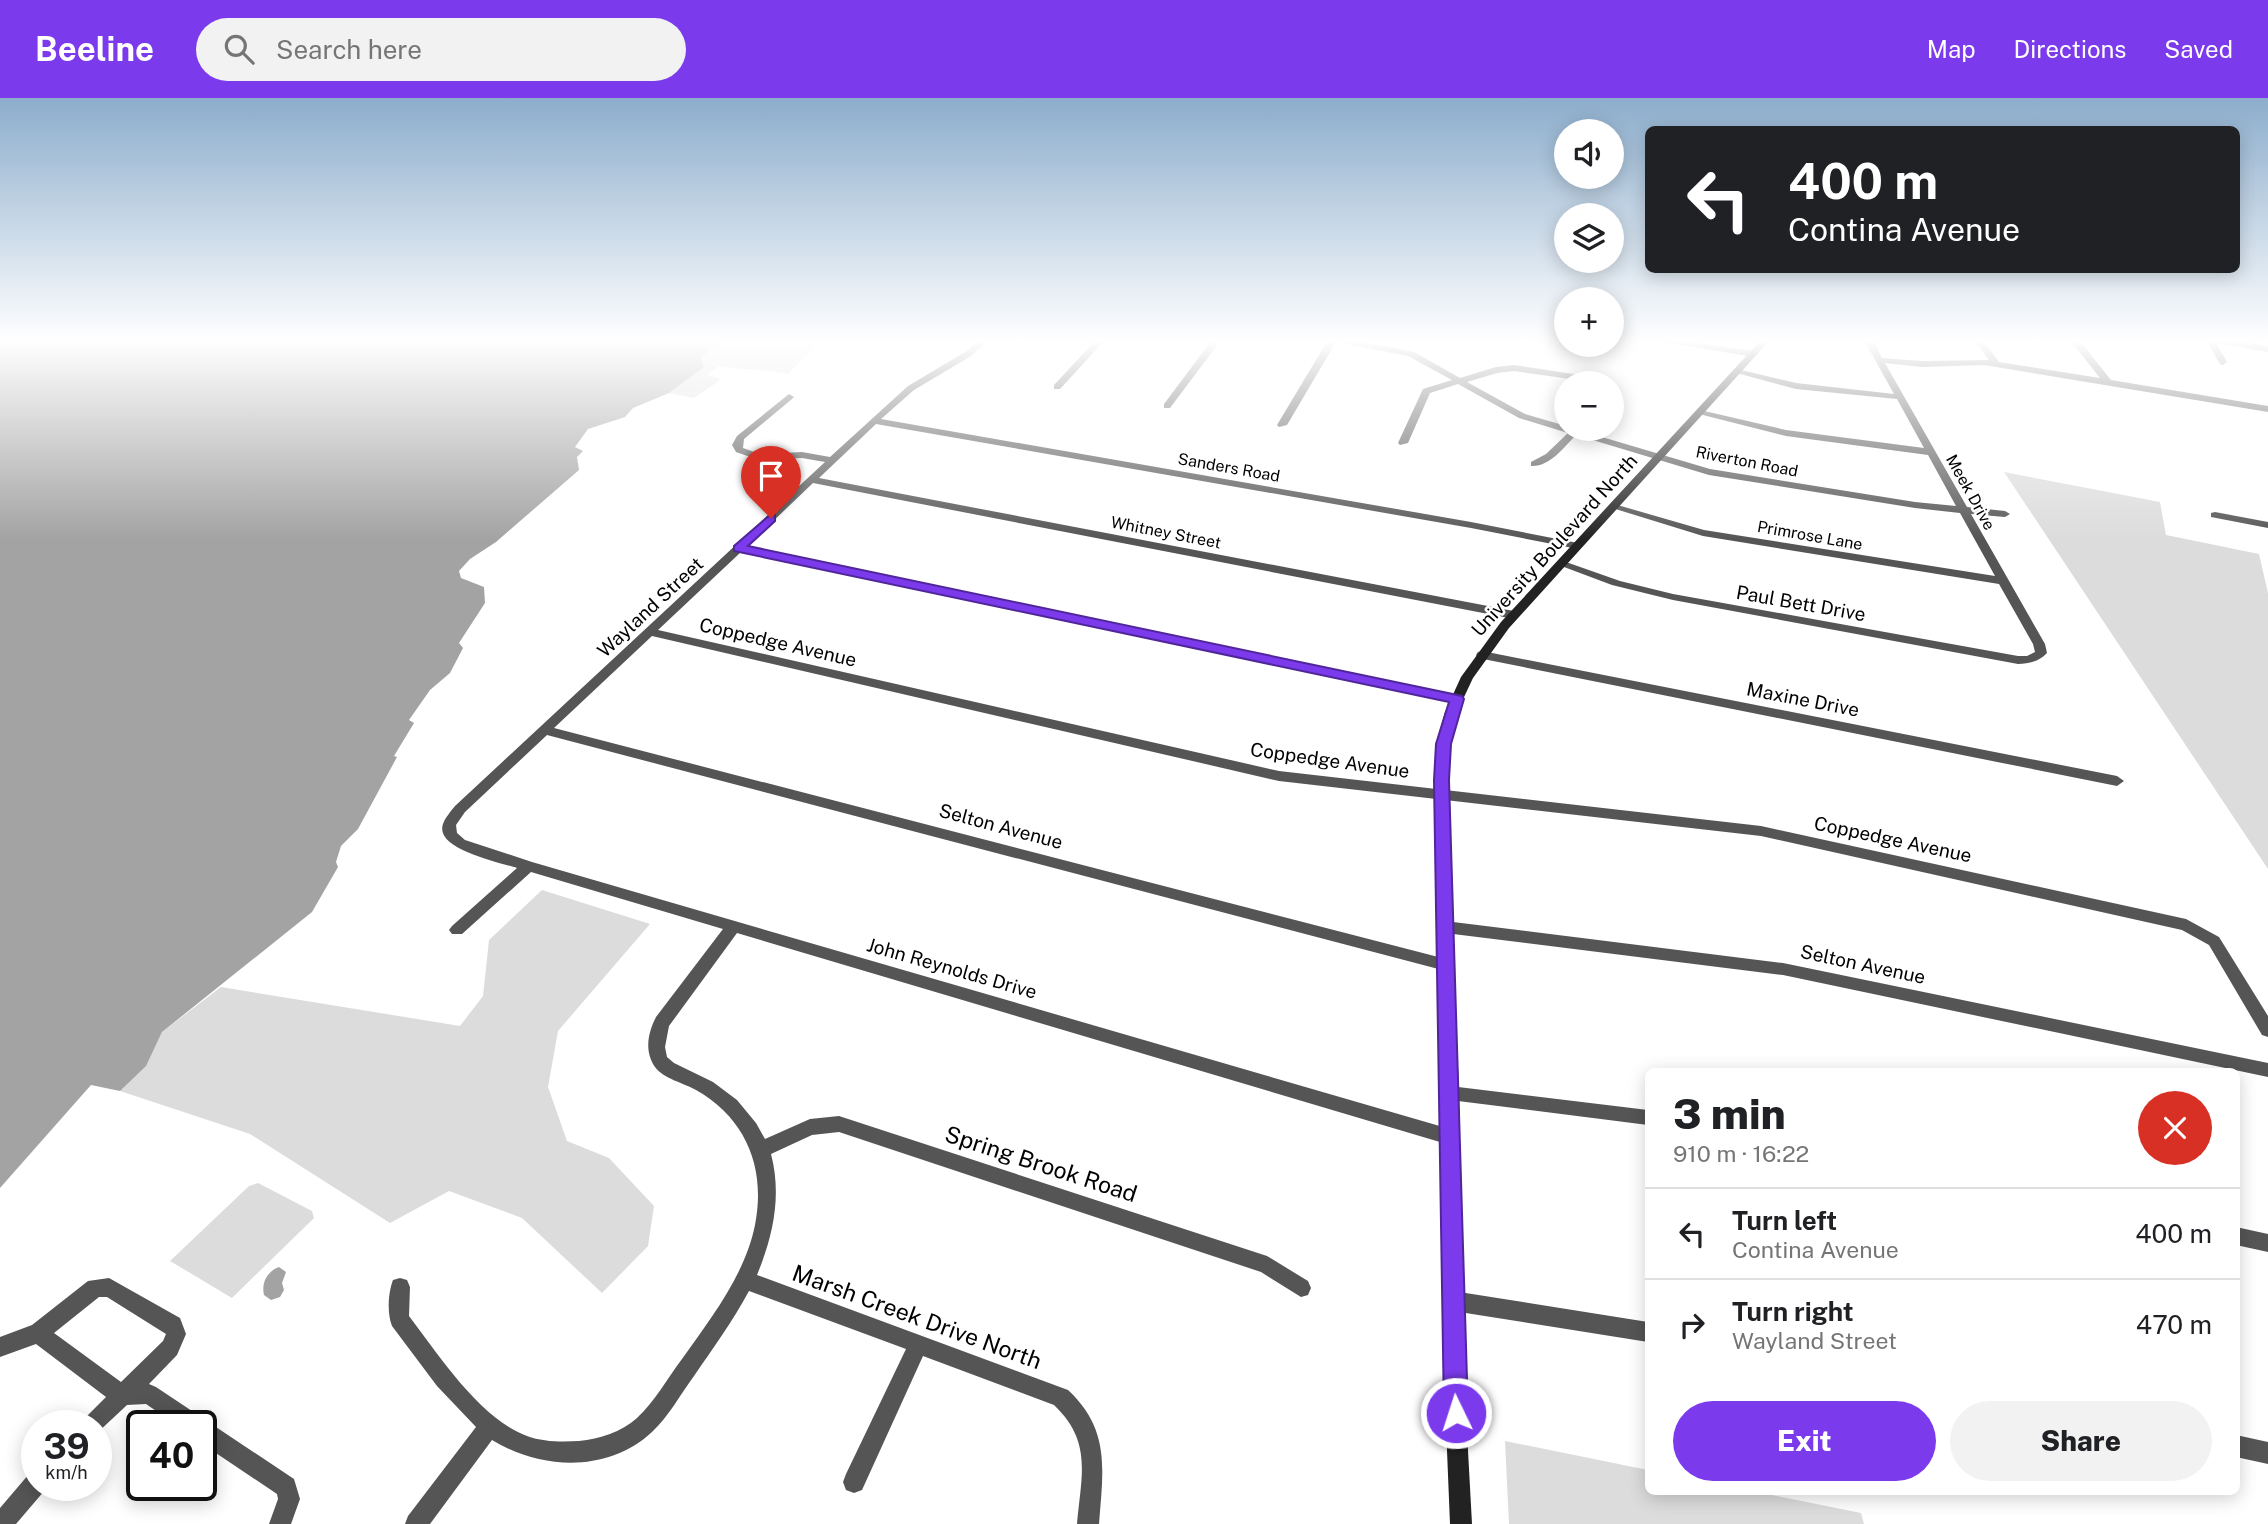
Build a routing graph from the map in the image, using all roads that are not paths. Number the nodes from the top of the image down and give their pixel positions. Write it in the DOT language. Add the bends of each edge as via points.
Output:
graph roads {
  1 [pos="778,407"];
  2 [pos="890,407"];
  3 [pos="1293,407"];
  4 [pos="1419,407"];
  5 [pos="1502,407"];
  6 [pos="1706,407"];
  7 [pos="1905,407"];
  8 [pos="1700,413"];
  9 [pos="874,421"];
  10 [pos="1282,425"];
  11 [pos="1554,425"];
  12 [pos="1565,441"];
  13 [pos="1605,441"];
  14 [pos="1403,443"];
  15 [pos="1930,452"];
  16 [pos="1659,457"];
  17 [pos="833,460"];
  18 [pos="1535,464"];
  19 [pos="811,480"];
  20 [pos="1614,507"];
  21 [pos="1963,510"];
  22 [pos="2005,514"];
  23 [pos="2215,515"];
  24 [pos="2268,525"];
  25 [pos="1578,546"];
  26 [pos="739,548"];
  27 [pos="1562,564"];
  28 [pos="2004,581"];
  29 [pos="1514,615"];
  30 [pos="649,632"];
  31 [pos="1482,655"];
  32 [pos="2036,657"];
  33 [pos="1457,699"];
  34 [pos="544,730"];
  35 [pos="2117,781"];
  36 [pos="1442,794"];
  37 [pos="449,830"];
  38 [pos="527,866"];
  39 [pos="734,926"];
  40 [pos="1445,927"];
  41 [pos="457,930"];
  42 [pos="1446,965"];
  43 [pos="2268,1030"];
  44 [pos="2268,1070"];
  45 [pos="1450,1093"];
  46 [pos="1645,1118"];
  47 [pos="1450,1137"];
  48 [pos="761,1150"];
  49 [pos="2240,1237"];
  50 [pos="2268,1244"];
  51 [pos="745,1280"];
  52 [pos="400,1287"];
  53 [pos="1301,1289"];
  54 [pos="1453,1301"];
  55 [pos="1645,1332"];
  56 [pos="38,1333"];
  57 [pos="919,1343"];
  58 [pos="0,1347"];
  59 [pos="121,1395"];
  60 [pos="106,1410"];
  61 [pos="172,1410"];
  62 [pos="490,1426"];
  63 [pos="217,1441"];
  64 [pos="2240,1447"];
  65 [pos="2268,1453"];
  66 [pos="854,1482"];
  67 [pos="21,1501"];
  68 [pos="1,1524"];
  69 [pos="280,1524"];
  70 [pos="416,1524"];
  71 [pos="1088,1524"];
  72 [pos="1461,1524"];
  1 -- 17 [label="street" via="740,438 738,450 759,457"];
  2 -- 9 [label="street, Wayland Street"];
  3 -- 10 [label="street"];
  4 -- 14 [label="street"];
  5 -- 11 [label="street, Riverton Road"];
  6 -- 8 [label="street, University Boulevard North"];
  7 -- 15 [label="street, Meek Drive"];
  8 -- 15 [label="street" via="1786,433"];
  8 -- 16 [label="street, University Boulevard North"];
  9 -- 17 [label="street, Wayland Street"];
  9 -- 25 [label="street, Sanders Road"];
  12 -- 18 [label="street"];
  13 -- 16 [label="street, Riverton Road"];
  15 -- 21 [label="street, Meek Drive"];
  16 -- 20 [label="street, University Boulevard North"];
  16 -- 21 [label="street, Riverton Road" via="1709,472"];
  17 -- 19 [label="street, Wayland Street"];
  19 -- 26 [label="street, Wayland Street"];
  19 -- 29 [label="street, Whitney Street"];
  20 -- 25 [label="street, University Boulevard North"];
  20 -- 28 [label="street, Primrose Lane" via="1703,533"];
  21 -- 22 [label="street, Riverton Road"];
  21 -- 28 [label="street, Meek Drive"];
  23 -- 24 [label="street"];
  25 -- 27 [label="street, University Boulevard North"];
  26 -- 30 [label="street, Wayland Street"];
  26 -- 33 [label="street"];
  27 -- 29 [label="street, University Boulevard North"];
  27 -- 32 [label="street, Paul Bett Drive" via="1673,597 2018,660"];
  28 -- 32 [label="street, Meek Drive" via="2039,644 2041,653"];
  29 -- 31 [label="street, University Boulevard North"];
  30 -- 34 [label="street, Wayland Street"];
  30 -- 36 [label="street, Coppedge Avenue" via="1279,776"];
  31 -- 33 [label="street, University Boulevard North"];
  31 -- 35 [label="street, Maxine Drive"];
  33 -- 36 [label="street, University Boulevard North" via="1443,744"];
  34 -- 37 [label="street, Wayland Street" via="460,809"];
  34 -- 42 [label="street, Selton Avenue"];
  36 -- 40 [label="street, University Boulevard North"];
  36 -- 43 [label="street, Coppedge Avenue" via="1761,831 2186,925 2214,941"];
  37 -- 38 [label="street, John Reynolds Drive" via="460,844"];
  38 -- 39 [label="street, John Reynolds Drive"];
  38 -- 41 [label="street"];
  39 -- 47 [label="street, John Reynolds Drive"];
  39 -- 48 [label="street" via="662,1022 656,1041 667,1068 732,1105"];
  40 -- 42 [label="street, University Boulevard North"];
  40 -- 44 [label="street, Selton Avenue" via="1783,969"];
  42 -- 45 [label="street, University Boulevard North"];
  45 -- 46 [label="street"];
  45 -- 47 [label="street, University Boulevard North"];
  47 -- 54 [label="street, University Boulevard North"];
  48 -- 51 [label="street" via="768,1202"];
  48 -- 53 [label="street, Spring Brook Road" via="810,1128 839,1124 1267,1265"];
  49 -- 50 [label="street"];
  51 -- 57 [label="street, Marsh Creek Drive North"];
  51 -- 62 [label="street" via="656,1413 628,1437 582,1453 543,1451"];
  52 -- 62 [label="street" via="399,1319"];
  54 -- 55 [label="street"];
  54 -- 72 [label="street, University Boulevard North"];
  56 -- 58 [label="street"];
  56 -- 59 [label="street"];
  56 -- 59 [label="street" via="95,1287 109,1287 173,1325 176,1334 170,1348"];
  57 -- 66 [label="street"];
  57 -- 71 [label="street, Marsh Creek Drive North" via="1049,1391 1070,1404 1091,1439"];
  59 -- 60 [label="street"];
  59 -- 61 [label="street" via="149,1394"];
  62 -- 70 [label="street"];
  63 -- 69 [label="street" via="286,1487 289,1499"];
  64 -- 65 [label="street"];
  67 -- 68 [label="street"];
}
